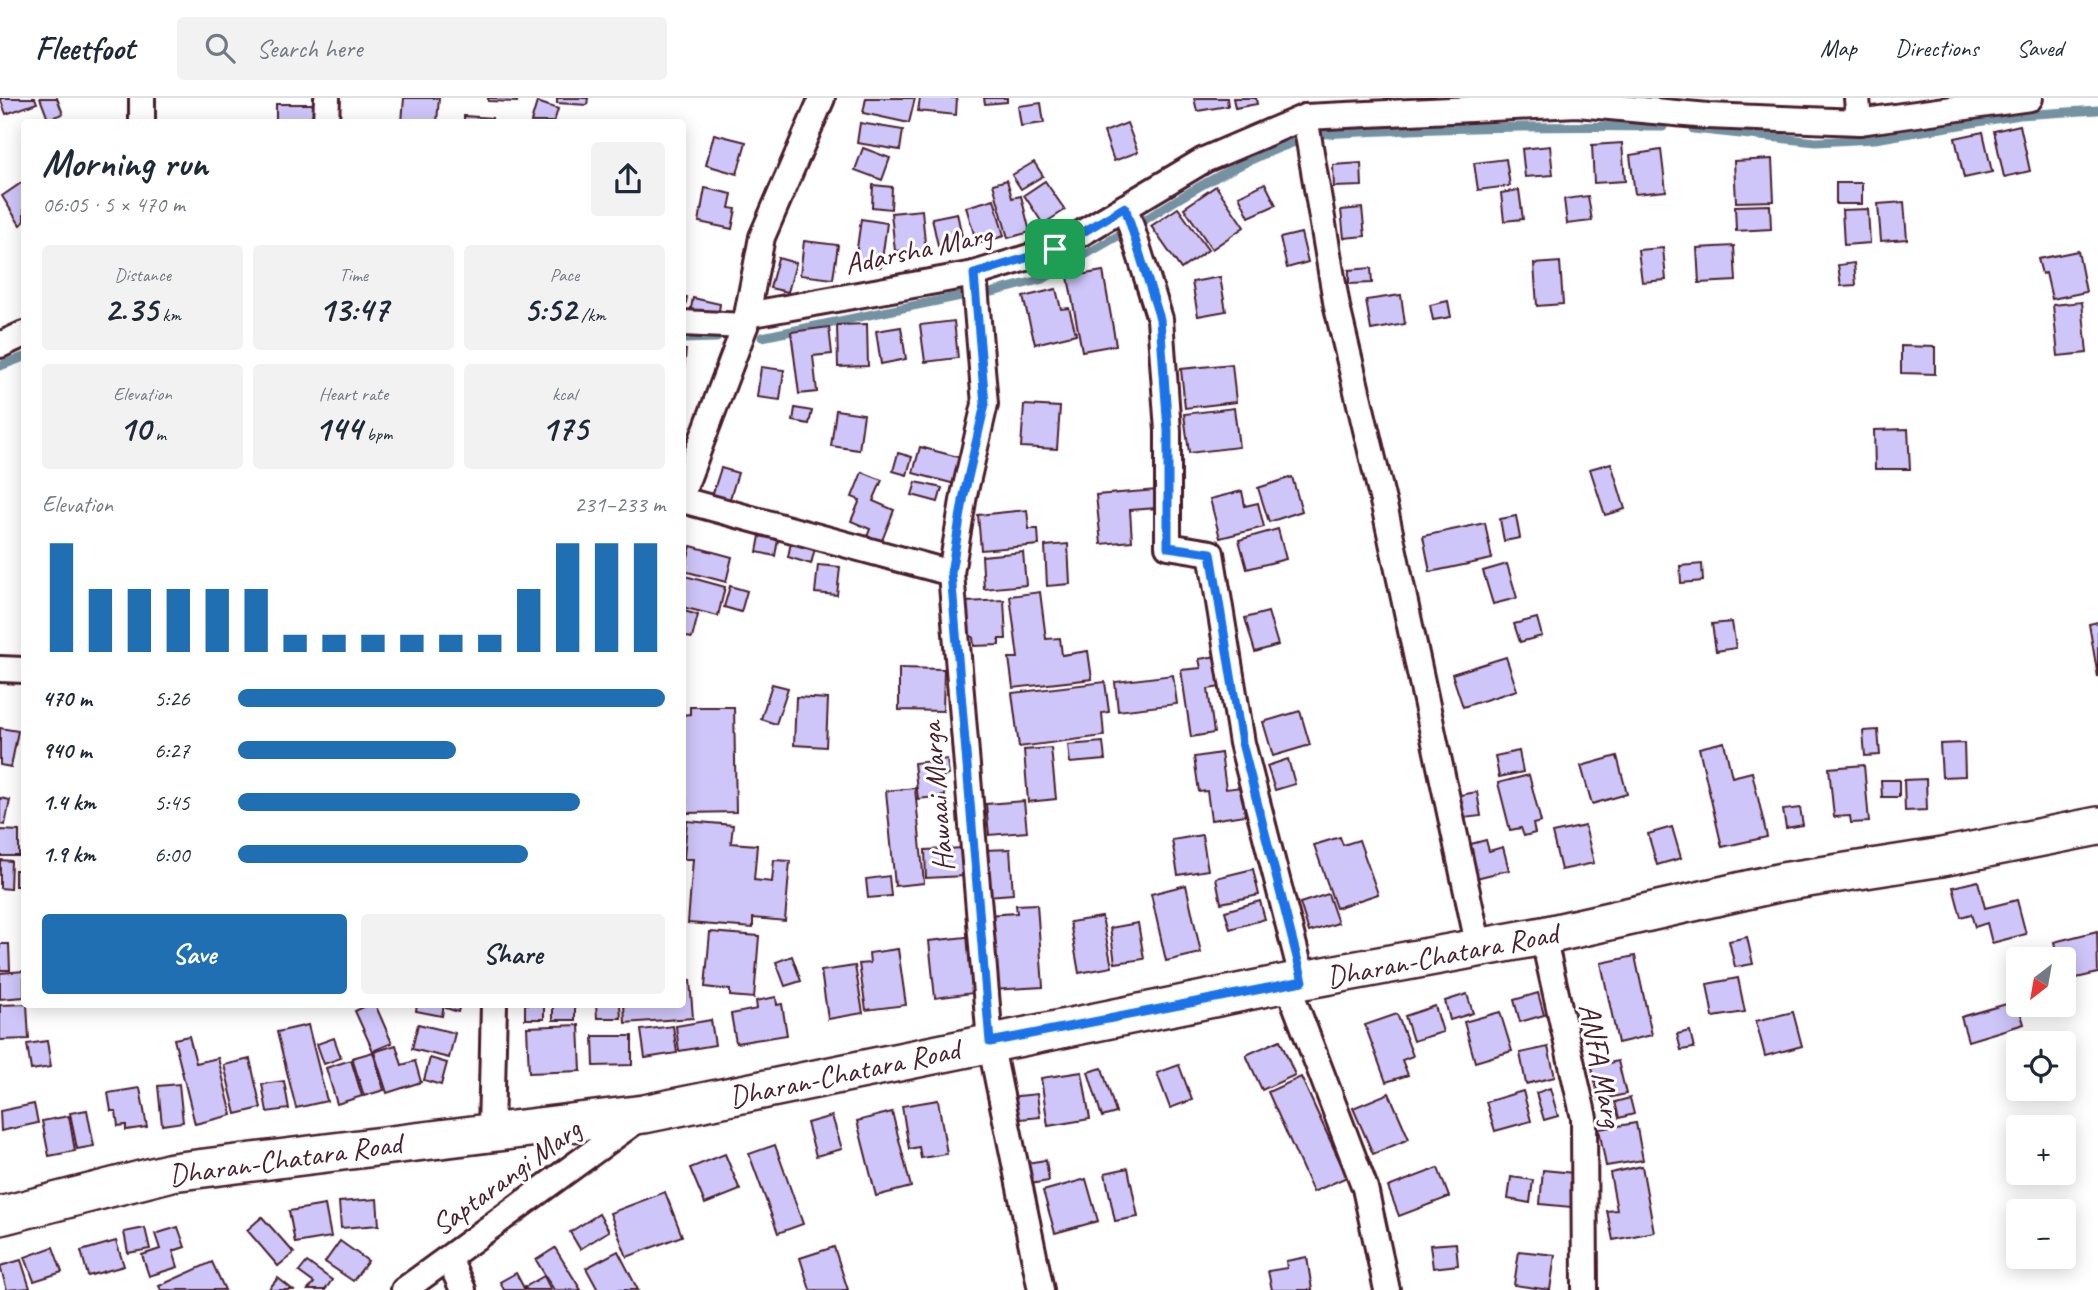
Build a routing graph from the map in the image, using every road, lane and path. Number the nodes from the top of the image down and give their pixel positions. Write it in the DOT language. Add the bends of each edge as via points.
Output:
graph roads {
  1 [pos="142,98"];
  2 [pos="327,98"];
  3 [pos="822,98"];
  4 [pos="2030,98"];
  5 [pos="1858,110"];
  6 [pos="1305,117"];
  7 [pos="142,119"];
  8 [pos="326,119"];
  9 [pos="1125,207"];
  10 [pos="974,274"];
  11 [pos="746,320"];
  12 [pos="686,323"];
  13 [pos="21,335"];
  14 [pos="0,345"];
  15 [pos="686,482"];
  16 [pos="686,501"];
  17 [pos="951,573"];
  18 [pos="0,669"];
  19 [pos="21,670"];
  20 [pos="2096,831"];
  21 [pos="1543,936"];
  22 [pos="1479,948"];
  23 [pos="1295,982"];
  24 [pos="494,1008"];
  25 [pos="990,1042"];
  26 [pos="644,1114"];
  27 [pos="491,1132"];
  28 [pos="0,1216"];
  29 [pos="449,1258"];
  30 [pos="404,1290"];
  31 [pos="463,1290"];
  32 [pos="1041,1290"];
  33 [pos="1387,1290"];
  34 [pos="1585,1290"];
  1 -- 7 [label="street"];
  2 -- 8 [label="street"];
  3 -- 11 [label="street" via="762,237"];
  4 -- 5 [label="street, Adarsha Marg"];
  5 -- 6 [label="street, Adarsha Marg" via="1708,116 1577,104"];
  6 -- 9 [label="street, Adarsha Marg" via="1204,160"];
  6 -- 22 [label="street" via="1337,307"];
  9 -- 10 [label="street, Adarsha Marg" via="1055,249"];
  9 -- 23 [label="street" via="1160,319 1168,431 1168,547 1211,553 1242,743"];
  10 -- 11 [label="street, Adarsha Marg"];
  10 -- 17 [label="street, Hawaai Marga" via="985,404"];
  11 -- 12 [label="street, Adarsha Marg"];
  11 -- 15 [label="street"];
  13 -- 14 [label="street"];
  16 -- 17 [label="street"];
  17 -- 25 [label="street, Hawaai Marga"];
  18 -- 19 [label="street"];
  20 -- 21 [label="main road, Dharan-Chatara Road" via="1782,883"];
  21 -- 22 [label="main road, Dharan-Chatara Road"];
  21 -- 34 [label="street, ANFA Marg" via="1584,1118"];
  22 -- 23 [label="main road, Dharan-Chatara Road"];
  23 -- 25 [label="main road, Dharan-Chatara Road"];
  23 -- 33 [label="street" via="1366,1188"];
  24 -- 27 [label="street"];
  25 -- 26 [label="main road, Dharan-Chatara Road"];
  25 -- 32 [label="street, Hawaai Marga"];
  26 -- 27 [label="main road, Dharan-Chatara Road"];
  26 -- 29 [label="street, Saptarangi Marg"];
  27 -- 28 [label="main road, Dharan-Chatara Road" via="172,1172"];
  29 -- 30 [label="street, Saptarangi Marg"];
  29 -- 31 [label="street"];
}
